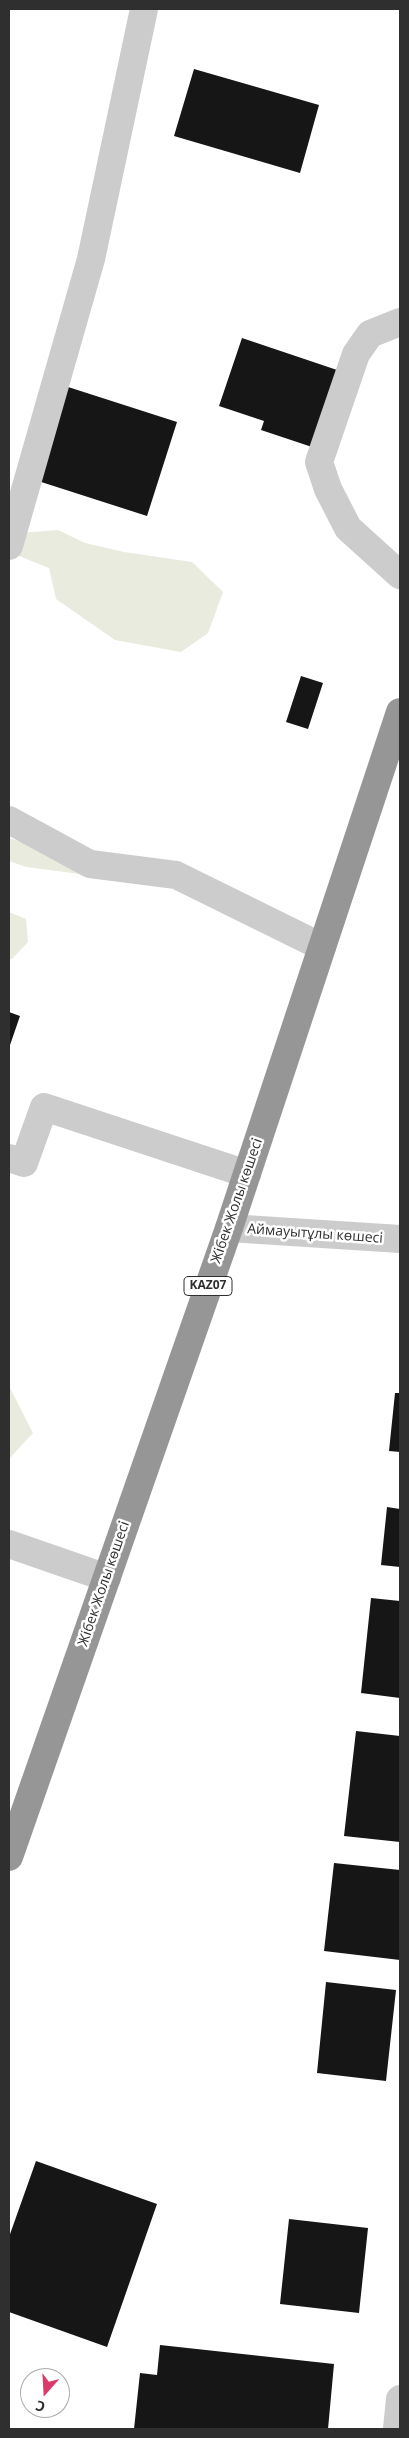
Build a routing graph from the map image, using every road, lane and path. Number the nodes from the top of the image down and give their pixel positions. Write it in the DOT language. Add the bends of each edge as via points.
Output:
graph roads {
  1 [pos="144,9"];
  2 [pos="400,322"];
  3 [pos="9,546"];
  4 [pos="400,575"];
  5 [pos="400,712"];
  6 [pos="9,820"];
  7 [pos="322,947"];
  8 [pos="9,1158"];
  9 [pos="247,1174"];
  10 [pos="229,1228"];
  11 [pos="400,1239"];
  12 [pos="9,1544"];
  13 [pos="106,1578"];
  14 [pos="9,1857"];
  15 [pos="400,2399"];
  16 [pos="397,2429"];
  1 -- 3 [label="street" via="91,259"];
  2 -- 4 [label="street" via="370,334 356,354 319,462 328,489 348,528"];
  5 -- 7 [label="highway, Жібек Жолы көшесі / KAZ07"];
  6 -- 7 [label="street" via="90,864 176,875"];
  7 -- 9 [label="highway, Жібек Жолы көшесі / KAZ07"];
  8 -- 9 [label="street" via="24,1163 44,1107"];
  9 -- 10 [label="highway, Жібек Жолы көшесі / KAZ07"];
  10 -- 11 [label="street, Аймауытұлы көшесі"];
  10 -- 13 [label="highway, Жібек Жолы көшесі / KAZ07"];
  12 -- 13 [label="street"];
  13 -- 14 [label="highway, Жібек Жолы көшесі / KAZ07"];
  15 -- 16 [label="street"];
}
